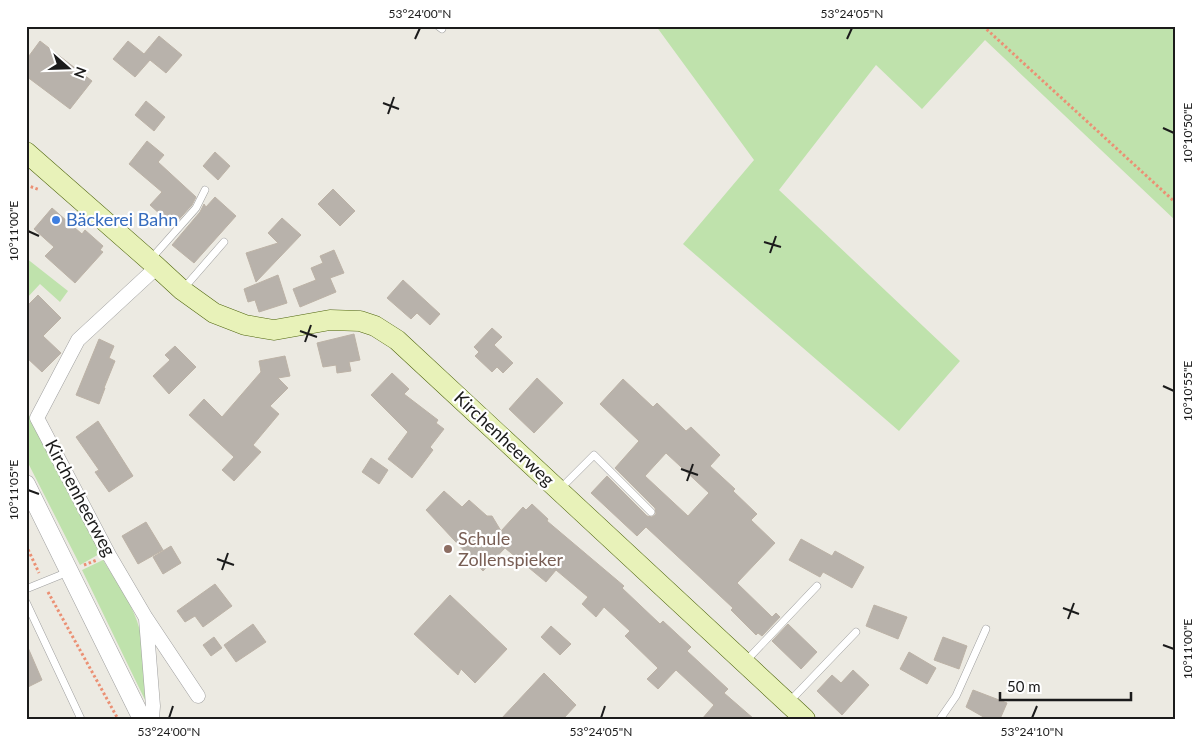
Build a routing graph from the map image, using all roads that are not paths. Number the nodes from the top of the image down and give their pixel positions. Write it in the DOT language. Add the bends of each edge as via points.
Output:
graph roads {
  1 [pos="26,152"];
  2 [pos="205,190"];
  3 [pos="224,242"];
  4 [pos="154,263"];
  5 [pos="182,290"];
  6 [pos="26,484"];
  7 [pos="559,490"];
  8 [pos="651,512"];
  9 [pos="70,571"];
  10 [pos="817,586"];
  11 [pos="26,589"];
  12 [pos="26,602"];
  13 [pos="146,618"];
  14 [pos="986,628"];
  15 [pos="856,632"];
  16 [pos="745,662"];
  17 [pos="198,696"];
  18 [pos="788,703"];
  19 [pos="81,719"];
  20 [pos="142,719"];
  21 [pos="152,719"];
  22 [pos="805,719"];
  23 [pos="940,719"];
  1 -- 4 [label="main road, Kirchenheerweg"];
  2 -- 4 [label="lane" via="196,208"];
  3 -- 5 [label="lane"];
  4 -- 5 [label="main road, Kirchenheerweg"];
  4 -- 13 [label="street, Kirchenheerweg" via="78,340 37,418"];
  5 -- 7 [label="main road, Kirchenheerweg" via="214,313 254,327 274,330 346,320 360,321 386,332 410,350"];
  6 -- 9 [label="street"];
  7 -- 8 [label="lane" via="594,455"];
  7 -- 16 [label="main road, Kirchenheerweg"];
  9 -- 11 [label="lane"];
  9 -- 20 [label="street"];
  10 -- 16 [label="lane"];
  12 -- 19 [label="lane"];
  13 -- 17 [label="street, Kirchenheerweg"];
  13 -- 21 [label="street, Kirchenheerweg"];
  14 -- 23 [label="lane" via="956,696"];
  15 -- 18 [label="lane"];
  16 -- 18 [label="main road, Kirchenheerweg"];
  18 -- 22 [label="main road, Kirchenheerweg"];
}
